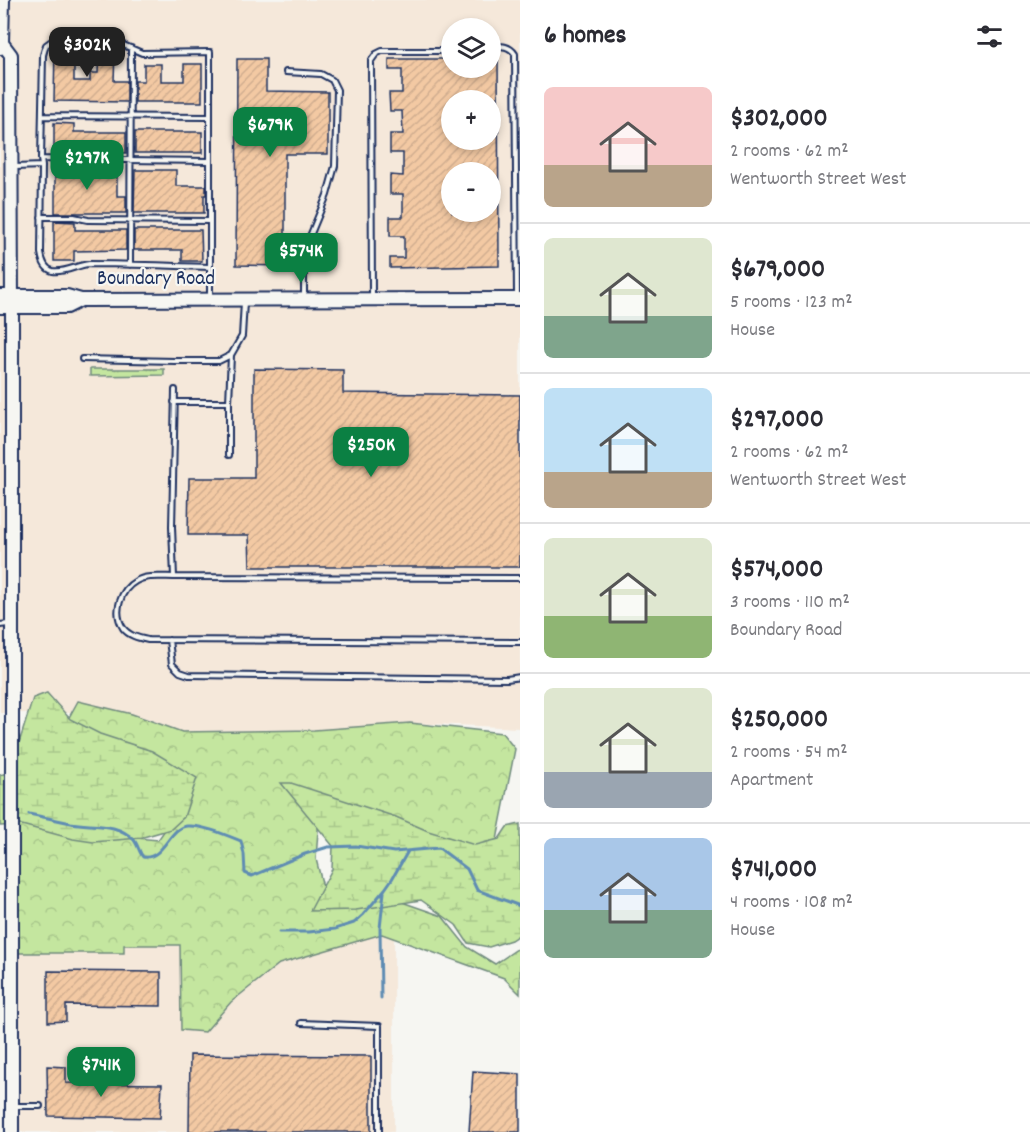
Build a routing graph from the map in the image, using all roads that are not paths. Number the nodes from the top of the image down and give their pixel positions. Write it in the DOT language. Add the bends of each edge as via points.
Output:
graph roads {
  1 [pos="3,0"];
  2 [pos="1,44"];
  3 [pos="501,46"];
  4 [pos="131,48"];
  5 [pos="441,51"];
  6 [pos="286,72"];
  7 [pos="43,116"];
  8 [pos="131,117"];
  9 [pos="210,117"];
  10 [pos="41,159"];
  11 [pos="131,160"];
  12 [pos="210,161"];
  13 [pos="42,166"];
  14 [pos="11,167"];
  15 [pos="41,217"];
  16 [pos="130,220"];
  17 [pos="210,221"];
  18 [pos="130,265"];
  19 [pos="210,267"];
  20 [pos="210,299"];
  21 [pos="244,299"];
  22 [pos="304,299"];
  23 [pos="372,299"];
  24 [pos="519,299"];
  25 [pos="6,301"];
  26 [pos="231,355"];
  27 [pos="82,359"];
  28 [pos="175,390"];
  29 [pos="174,402"];
  30 [pos="229,402"];
  31 [pos="229,455"];
  32 [pos="174,577"];
  33 [pos="520,578"];
  34 [pos="6,625"];
  35 [pos="169,640"];
  36 [pos="520,642"];
  37 [pos="520,677"];
  38 [pos="301,1023"];
  39 [pos="12,1106"];
  40 [pos="40,1106"];
  41 [pos="12,1132"];
  42 [pos="379,1132"];
  1 -- 2 [label="main road"];
  2 -- 14 [label="main road" via="11,55"];
  3 -- 24 [label="lane" via="511,48 515,54"];
  4 -- 7 [label="lane" via="114,41 53,40 45,45"];
  4 -- 8 [label="lane"];
  4 -- 9 [label="lane" via="142,53 210,52"];
  5 -- 23 [label="lane" via="382,51 371,61"];
  6 -- 22 [label="lane" via="321,74 332,80 337,90 335,166 309,241"];
  7 -- 8 [label="lane"];
  7 -- 10 [label="lane"];
  8 -- 9 [label="lane"];
  8 -- 11 [label="lane"];
  9 -- 12 [label="lane"];
  10 -- 11 [label="lane"];
  10 -- 13 [label="lane"];
  11 -- 12 [label="lane"];
  11 -- 16 [label="lane"];
  12 -- 17 [label="lane"];
  13 -- 14 [label="lane"];
  13 -- 15 [label="lane"];
  14 -- 25 [label="main road"];
  15 -- 16 [label="lane"];
  15 -- 18 [label="lane" via="42,260 49,269 60,271 86,264"];
  16 -- 17 [label="lane"];
  16 -- 18 [label="lane"];
  17 -- 19 [label="lane"];
  18 -- 19 [label="lane"];
  19 -- 20 [label="lane"];
  20 -- 21 [label="main road, Boundary Road"];
  20 -- 25 [label="main road, Boundary Road" via="81,300 67,296"];
  21 -- 22 [label="main road, Boundary Road"];
  21 -- 26 [label="lane" via="242,336"];
  22 -- 23 [label="main road, Boundary Road"];
  23 -- 24 [label="main road, Boundary Road"];
  25 -- 34 [label="main road"];
  26 -- 27 [label="lane" via="219,361"];
  26 -- 30 [label="lane"];
  28 -- 29 [label="lane"];
  29 -- 30 [label="lane"];
  29 -- 32 [label="lane"];
  30 -- 31 [label="lane"];
  32 -- 33 [label="lane"];
  32 -- 35 [label="lane" via="136,581 119,604 123,628 134,637"];
  34 -- 39 [label="main road"];
  35 -- 36 [label="lane"];
  35 -- 37 [label="lane" via="172,664 189,675"];
  38 -- 42 [label="lane" via="379,1026"];
  39 -- 40 [label="lane"];
  39 -- 41 [label="main road"];
}
